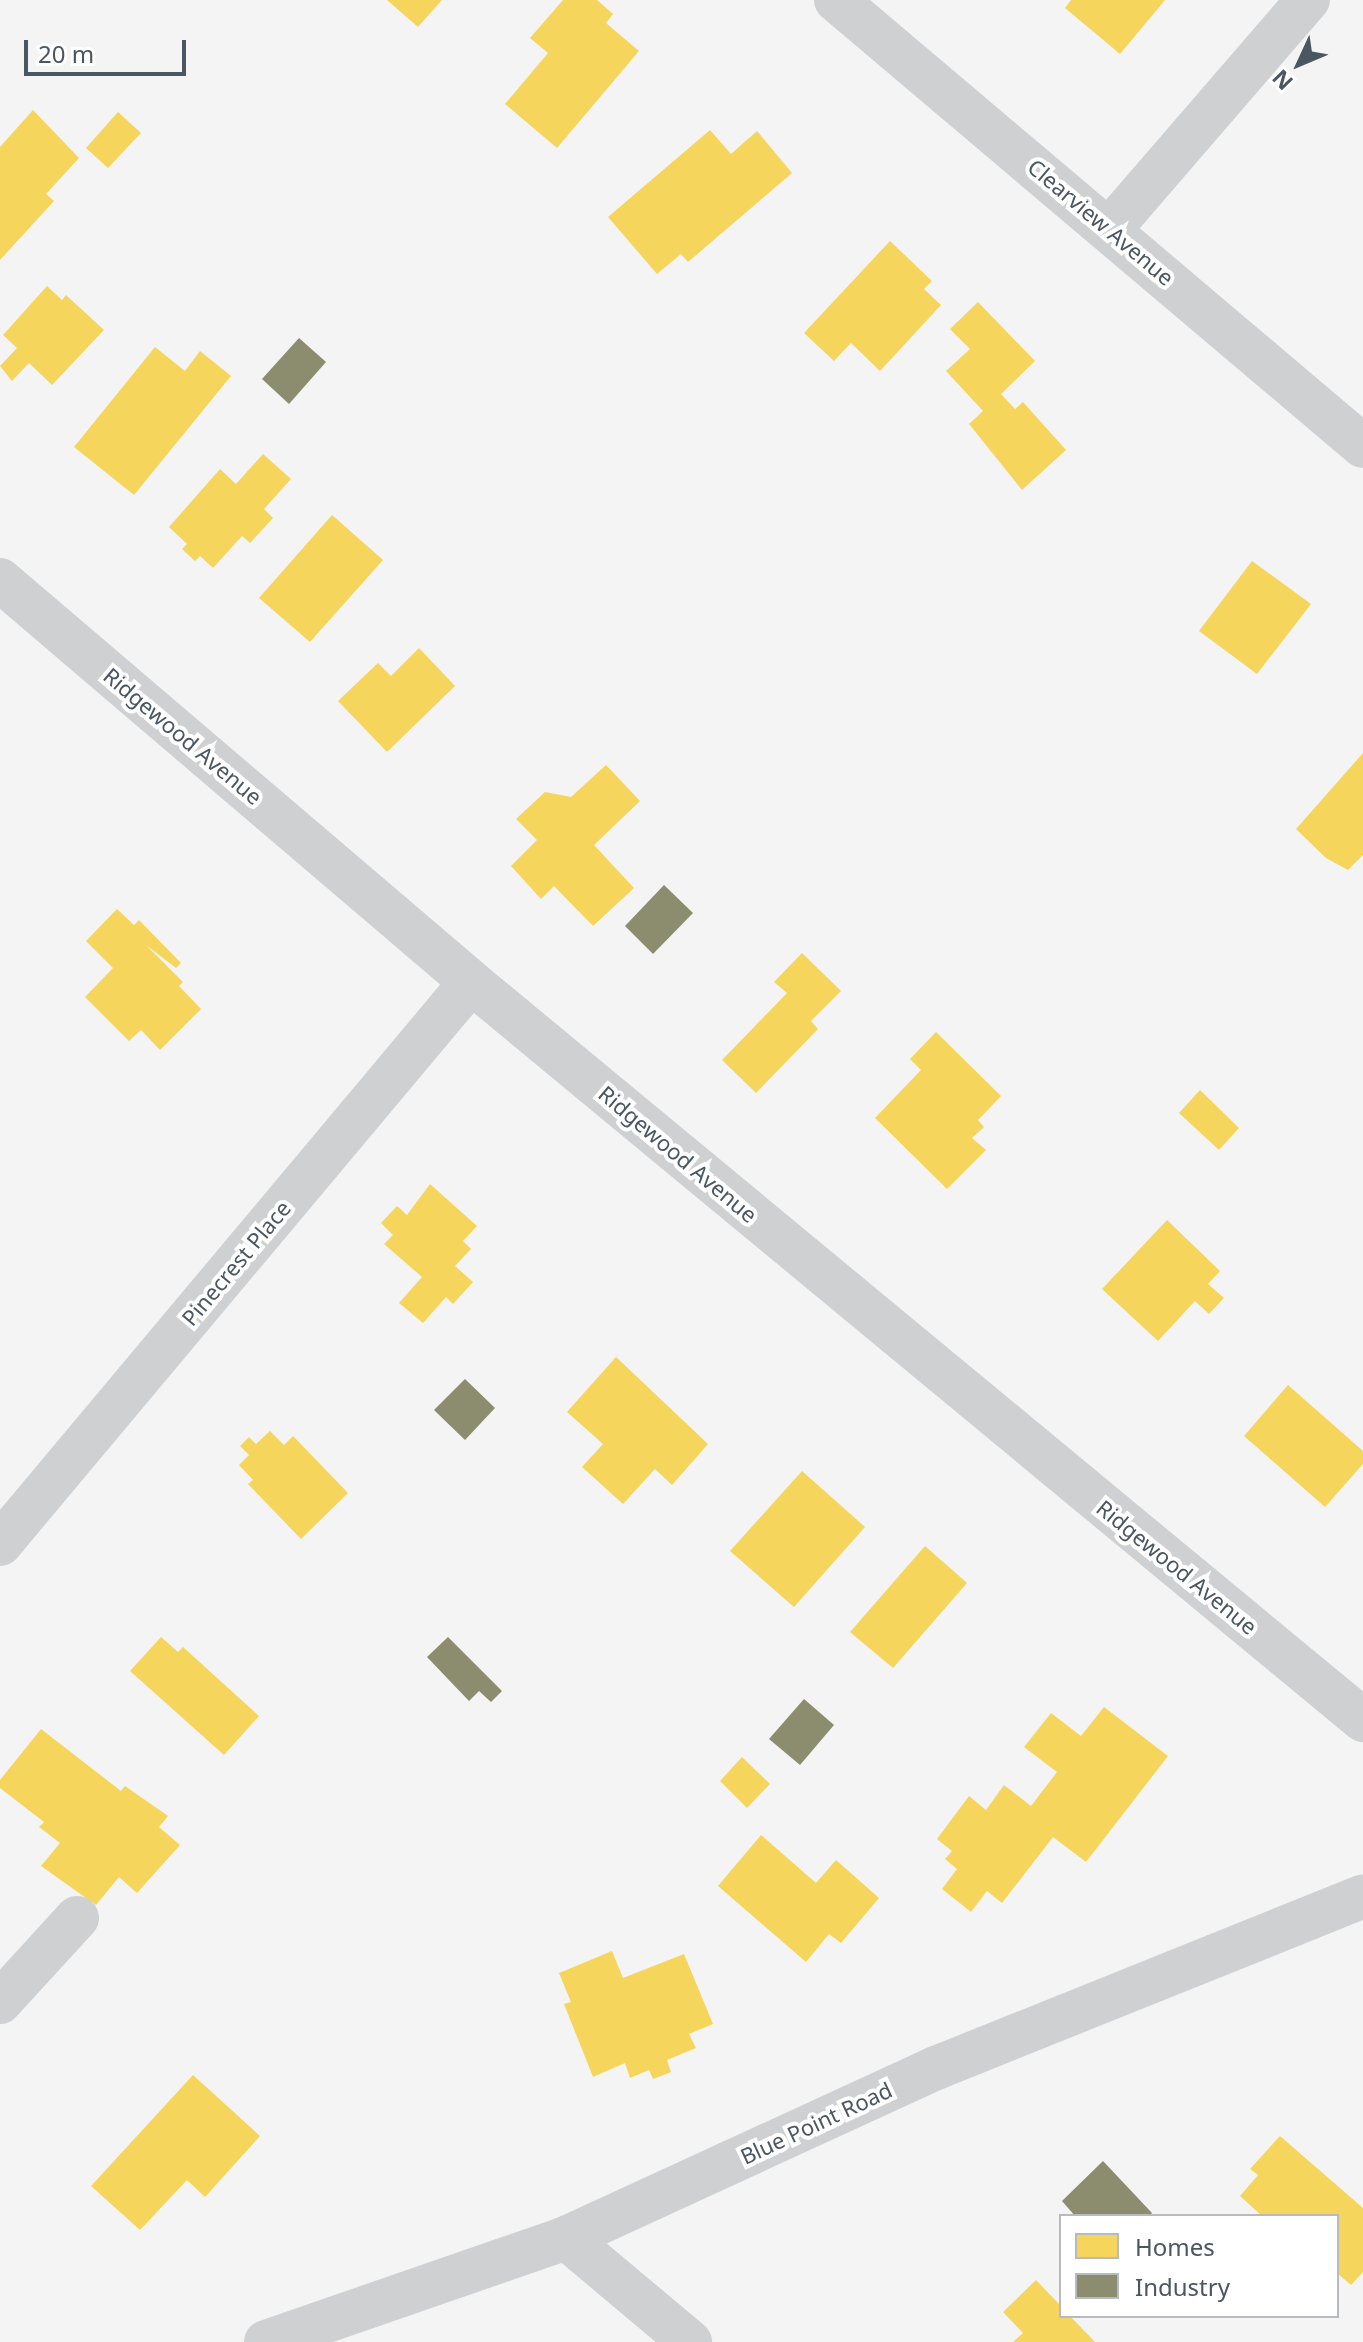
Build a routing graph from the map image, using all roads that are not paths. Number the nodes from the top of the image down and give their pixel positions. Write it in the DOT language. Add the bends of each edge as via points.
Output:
graph roads {
  1 [pos="836,0"];
  2 [pos="1308,0"];
  3 [pos="1110,229"];
  4 [pos="1363,446"];
  5 [pos="0,580"];
  6 [pos="471,982"];
  7 [pos="0,1544"];
  8 [pos="1363,1720"];
  9 [pos="1363,1896"];
  10 [pos="77,1918"];
  11 [pos="0,2002"];
  12 [pos="566,2238"];
  13 [pos="266,2342"];
  14 [pos="690,2342"];
  1 -- 3 [label="street, Clearview Avenue"];
  2 -- 3 [label="street"];
  3 -- 4 [label="street, Clearview Avenue"];
  5 -- 6 [label="street, Ridgewood Avenue"];
  6 -- 7 [label="street, Pinecrest Place"];
  6 -- 8 [label="street, Ridgewood Avenue"];
  9 -- 12 [label="street, Blue Point Road" via="936,2068"];
  10 -- 11 [label="street"];
  12 -- 13 [label="street, Blue Point Road"];
  12 -- 14 [label="street"];
}
